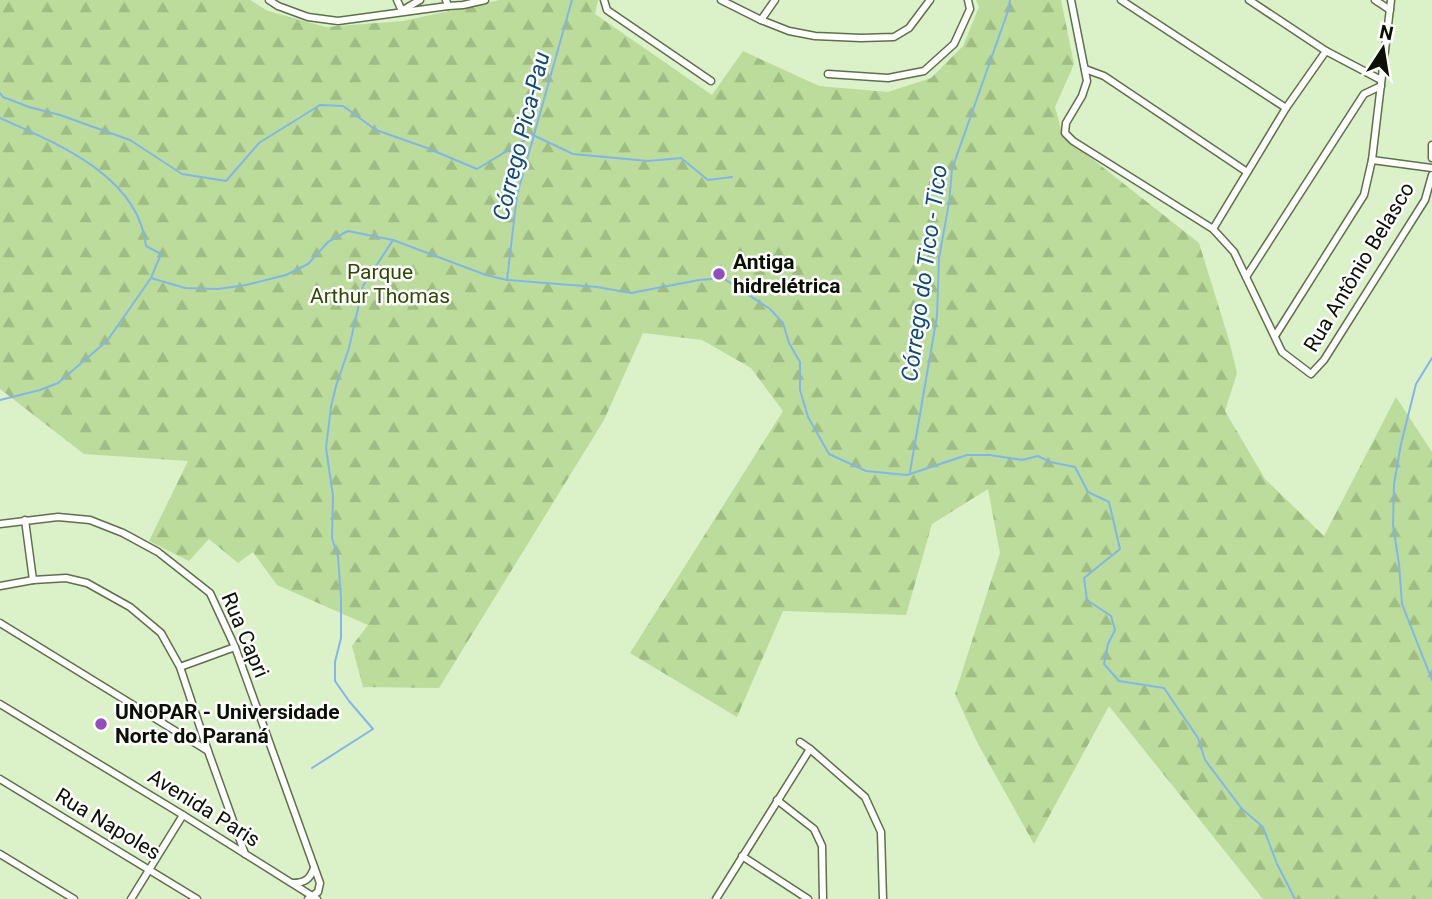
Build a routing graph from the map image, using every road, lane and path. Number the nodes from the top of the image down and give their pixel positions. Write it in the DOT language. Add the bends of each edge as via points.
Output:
graph roads {
  1 [pos="269,0"];
  2 [pos="397,0"];
  3 [pos="420,0"];
  4 [pos="485,0"];
  5 [pos="604,0"];
  6 [pos="721,0"];
  7 [pos="775,0"];
  8 [pos="930,0"];
  9 [pos="968,0"];
  10 [pos="1071,0"];
  11 [pos="1121,0"];
  12 [pos="1249,0"];
  13 [pos="1375,0"];
  14 [pos="1391,0"];
  15 [pos="447,3"];
  16 [pos="1390,10"];
  17 [pos="402,11"];
  18 [pos="761,20"];
  19 [pos="1326,51"];
  20 [pos="1085,69"];
  21 [pos="828,74"];
  22 [pos="711,80"];
  23 [pos="1381,83"];
  24 [pos="1286,108"];
  25 [pos="1432,145"];
  26 [pos="1432,158"];
  27 [pos="1372,160"];
  28 [pos="1432,168"];
  29 [pos="1247,172"];
  30 [pos="1432,175"];
  31 [pos="1213,229"];
  32 [pos="1246,278"];
  33 [pos="1275,336"];
  34 [pos="25,520"];
  35 [pos="0,524"];
  36 [pos="33,580"];
  37 [pos="0,586"];
  38 [pos="0,623"];
  39 [pos="234,646"];
  40 [pos="180,667"];
  41 [pos="0,704"];
  42 [pos="800,742"];
  43 [pos="810,749"];
  44 [pos="208,751"];
  45 [pos="0,779"];
  46 [pos="777,800"];
  47 [pos="183,815"];
  48 [pos="0,854"];
  49 [pos="245,854"];
  50 [pos="742,856"];
  51 [pos="314,868"];
  52 [pos="149,870"];
  53 [pos="290,883"];
  54 [pos="312,898"];
  55 [pos="74,899"];
  56 [pos="131,899"];
  57 [pos="197,899"];
  58 [pos="716,899"];
  59 [pos="808,899"];
  60 [pos="823,899"];
  61 [pos="883,899"];
  1 -- 17 [label="street" via="308,17 338,21"];
  2 -- 17 [label="street"];
  3 -- 17 [label="street"];
  4 -- 15 [label="street"];
  5 -- 22 [label="street" via="607,10"];
  6 -- 18 [label="street"];
  7 -- 18 [label="street"];
  8 -- 18 [label="street" via="909,28 894,37 815,36"];
  9 -- 21 [label="street" via="970,9 954,44 924,71 888,78"];
  10 -- 20 [label="street"];
  11 -- 24 [label="street"];
  12 -- 19 [label="street"];
  13 -- 16 [label="street"];
  14 -- 16 [label="street"];
  15 -- 17 [label="street"];
  16 -- 23 [label="street"];
  19 -- 23 [label="street"];
  19 -- 24 [label="street"];
  20 -- 29 [label="street" via="1104,76"];
  20 -- 31 [label="street" via="1086,85 1065,134"];
  23 -- 27 [label="street"];
  23 -- 32 [label="street" via="1364,94"];
  24 -- 29 [label="street"];
  25 -- 26 [label="street"];
  27 -- 28 [label="street"];
  27 -- 33 [label="street" via="1364,195"];
  29 -- 31 [label="street"];
  30 -- 33 [label="street, Rua Antônio Belasco" via="1424,200 1311,374 1282,352"];
  31 -- 32 [label="street" via="1234,252"];
  32 -- 33 [label="street"];
  34 -- 35 [label="street, Rua Capri"];
  34 -- 36 [label="street"];
  34 -- 39 [label="street, Rua Capri" via="90,520 158,552 210,593"];
  36 -- 37 [label="street"];
  36 -- 40 [label="street" via="66,578 87,583 130,607 161,633"];
  38 -- 44 [label="street"];
  39 -- 40 [label="street"];
  39 -- 51 [label="street, Rua Capri"];
  40 -- 44 [label="street"];
  41 -- 47 [label="street, Avenida Paris"];
  42 -- 43 [label="street"];
  43 -- 46 [label="street"];
  43 -- 61 [label="street" via="864,797 881,832"];
  44 -- 49 [label="street"];
  45 -- 52 [label="street, Rua Napoles"];
  46 -- 50 [label="street"];
  46 -- 60 [label="street" via="814,829 822,846"];
  47 -- 49 [label="street, Avenida Paris"];
  47 -- 52 [label="street"];
  48 -- 55 [label="street"];
  49 -- 53 [label="street, Avenida Paris"];
  50 -- 58 [label="street"];
  50 -- 59 [label="street"];
  51 -- 53 [label="street" via="305,881"];
  51 -- 54 [label="street, Rua Capri" via="320,888"];
  52 -- 56 [label="street"];
  52 -- 57 [label="street, Rua Napoles"];
  53 -- 54 [label="street, Avenida Paris"];
}
